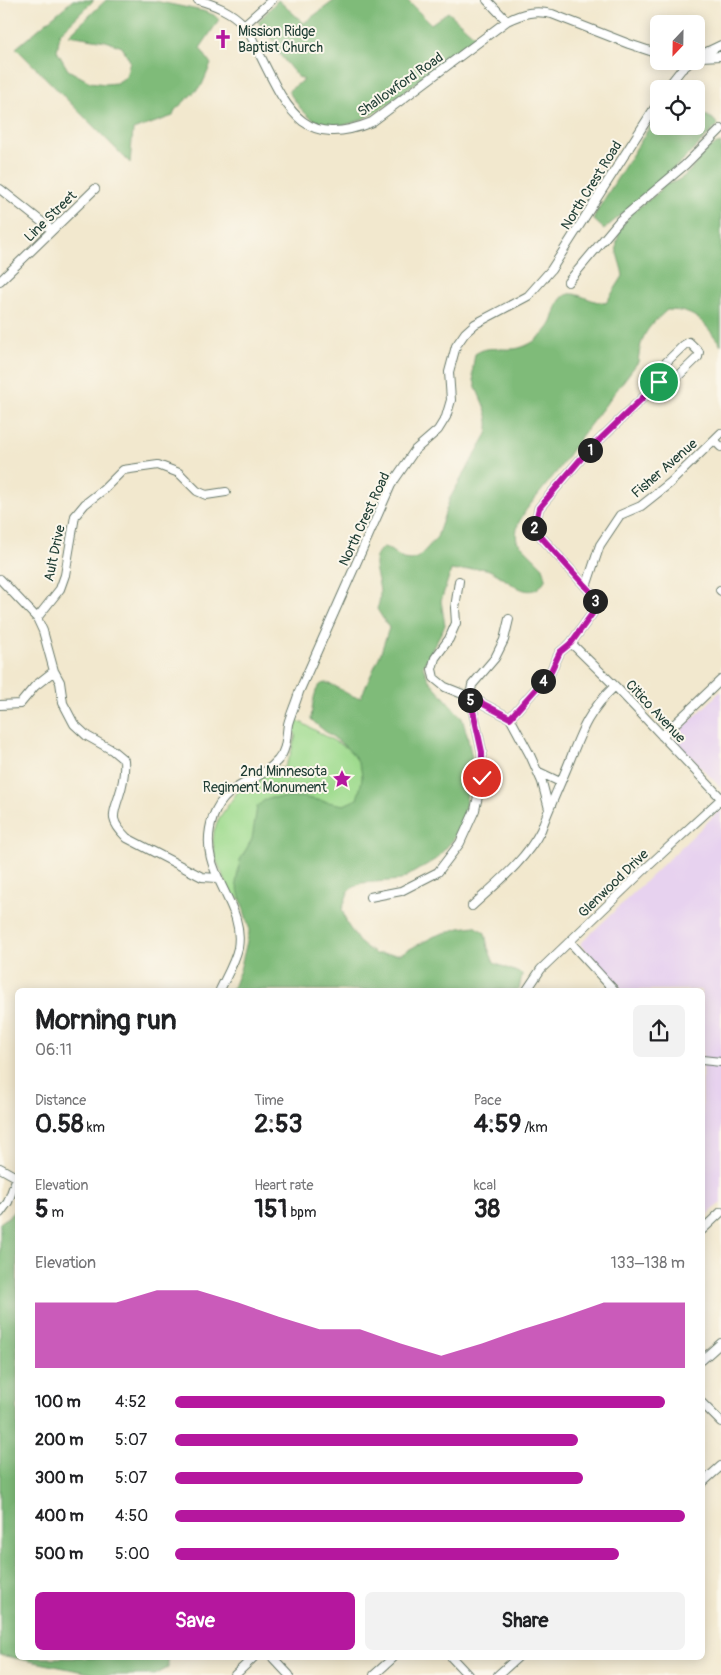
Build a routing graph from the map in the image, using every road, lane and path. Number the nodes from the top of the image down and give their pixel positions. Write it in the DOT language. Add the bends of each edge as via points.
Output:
graph roads {
  1 [pos="198,0"];
  2 [pos="272,0"];
  3 [pos="487,0"];
  4 [pos="218,2"];
  5 [pos="507,21"];
  6 [pos="244,26"];
  7 [pos="721,45"];
  8 [pos="650,51"];
  9 [pos="705,53"];
  10 [pos="721,56"];
  11 [pos="705,57"];
  12 [pos="681,70"];
  13 [pos="673,80"];
  14 [pos="650,115"];
  15 [pos="721,129"];
  16 [pos="0,189"];
  17 [pos="95,189"];
  18 [pos="52,230"];
  19 [pos="0,281"];
  20 [pos="568,282"];
  21 [pos="659,382"];
  22 [pos="721,433"];
  23 [pos="714,440"];
  24 [pos="721,448"];
  25 [pos="226,492"];
  26 [pos="0,579"];
  27 [pos="459,581"];
  28 [pos="586,587"];
  29 [pos="37,618"];
  30 [pos="509,619"];
  31 [pos="571,643"];
  32 [pos="54,671"];
  33 [pos="721,680"];
  34 [pos="615,686"];
  35 [pos="470,697"];
  36 [pos="0,705"];
  37 [pos="510,718"];
  38 [pos="662,736"];
  39 [pos="537,771"];
  40 [pos="560,782"];
  41 [pos="721,799"];
  42 [pos="549,809"];
  43 [pos="217,878"];
  44 [pos="370,898"];
  45 [pos="472,906"];
  46 [pos="570,942"];
  47 [pos="221,988"];
  48 [pos="528,988"];
  49 [pos="612,988"];
  50 [pos="705,1060"];
  51 [pos="721,1062"];
  52 [pos="0,1168"];
  53 [pos="15,1175"];
  54 [pos="15,1182"];
  55 [pos="721,1212"];
  56 [pos="0,1213"];
  57 [pos="705,1227"];
  58 [pos="721,1343"];
  59 [pos="705,1357"];
  60 [pos="705,1406"];
  61 [pos="721,1422"];
  62 [pos="721,1466"];
  63 [pos="705,1480"];
  64 [pos="251,1660"];
  65 [pos="275,1660"];
  66 [pos="390,1660"];
  67 [pos="454,1660"];
  68 [pos="514,1660"];
  69 [pos="235,1675"];
  70 [pos="288,1675"];
  71 [pos="374,1675"];
  72 [pos="468,1675"];
  73 [pos="498,1675"];
  1 -- 4 [label="street, Shallowford Road"];
  2 -- 6 [label="street"];
  3 -- 5 [label="street"];
  4 -- 6 [label="street, Shallowford Road"];
  5 -- 6 [label="street, Shallowford Road" via="372,122 338,132 306,125 295,116 284,102"];
  5 -- 8 [label="street, Shallowford Road" via="540,11"];
  7 -- 9 [label="street"];
  10 -- 11 [label="street"];
  12 -- 13 [label="street"];
  14 -- 43 [label="street, North Crest Road" via="552,270 528,296 475,324 456,346 450,372 451,400 446,417 438,430 415,450 391,485 299,692 279,759 271,768 236,787 222,800 213,817 208,845"];
  15 -- 20 [label="street" via="685,165 620,220"];
  16 -- 18 [label="street"];
  17 -- 18 [label="street, Line Street"];
  18 -- 19 [label="street, Line Street"];
  21 -- 21 [label="street" via="668,386 698,357 699,352 689,342 684,345 656,372"];
  21 -- 28 [label="street" via="585,454 539,508 534,529"];
  22 -- 23 [label="street, Fisher Avenue"];
  23 -- 24 [label="street, Fisher Avenue"];
  23 -- 28 [label="street, Fisher Avenue" via="670,483 641,506 620,515 600,545"];
  25 -- 29 [label="street, Ault Drive" via="206,494 197,491 179,473 158,465 123,470 75,516 60,589"];
  26 -- 29 [label="street"];
  27 -- 35 [label="street" via="456,623 432,669 434,678 445,687"];
  28 -- 31 [label="street" via="596,598 592,614"];
  29 -- 32 [label="street"];
  30 -- 35 [label="street" via="504,640 495,658 472,685"];
  31 -- 34 [label="street, Citico Avenue"];
  31 -- 37 [label="street" via="560,652 550,673"];
  32 -- 36 [label="street" via="20,704"];
  32 -- 43 [label="street" via="60,682 63,703 74,724 124,760 125,773 113,816 118,829 127,838 202,877"];
  33 -- 38 [label="street"];
  34 -- 38 [label="street, Citico Avenue"];
  34 -- 40 [label="street" via="589,715"];
  35 -- 37 [label="street"];
  35 -- 44 [label="street" via="482,752 482,778 475,810 460,843 438,872 401,891"];
  37 -- 39 [label="street"];
  38 -- 41 [label="street, Citico Avenue"];
  39 -- 40 [label="street"];
  39 -- 42 [label="street"];
  40 -- 42 [label="street"];
  41 -- 46 [label="street, Glenwood Drive"];
  42 -- 45 [label="street" via="534,843"];
  43 -- 47 [label="street, North Crest Road" via="238,927 238,948"];
  46 -- 48 [label="street, Glenwood Drive" via="541,969"];
  46 -- 49 [label="street"];
  50 -- 51 [label="street"];
  52 -- 53 [label="street"];
  54 -- 56 [label="street"];
  55 -- 57 [label="street"];
  58 -- 59 [label="street"];
  60 -- 61 [label="street"];
  62 -- 63 [label="street"];
  64 -- 69 [label="street"];
  65 -- 70 [label="street"];
  66 -- 71 [label="street"];
  67 -- 72 [label="street"];
  68 -- 73 [label="street"];
}
